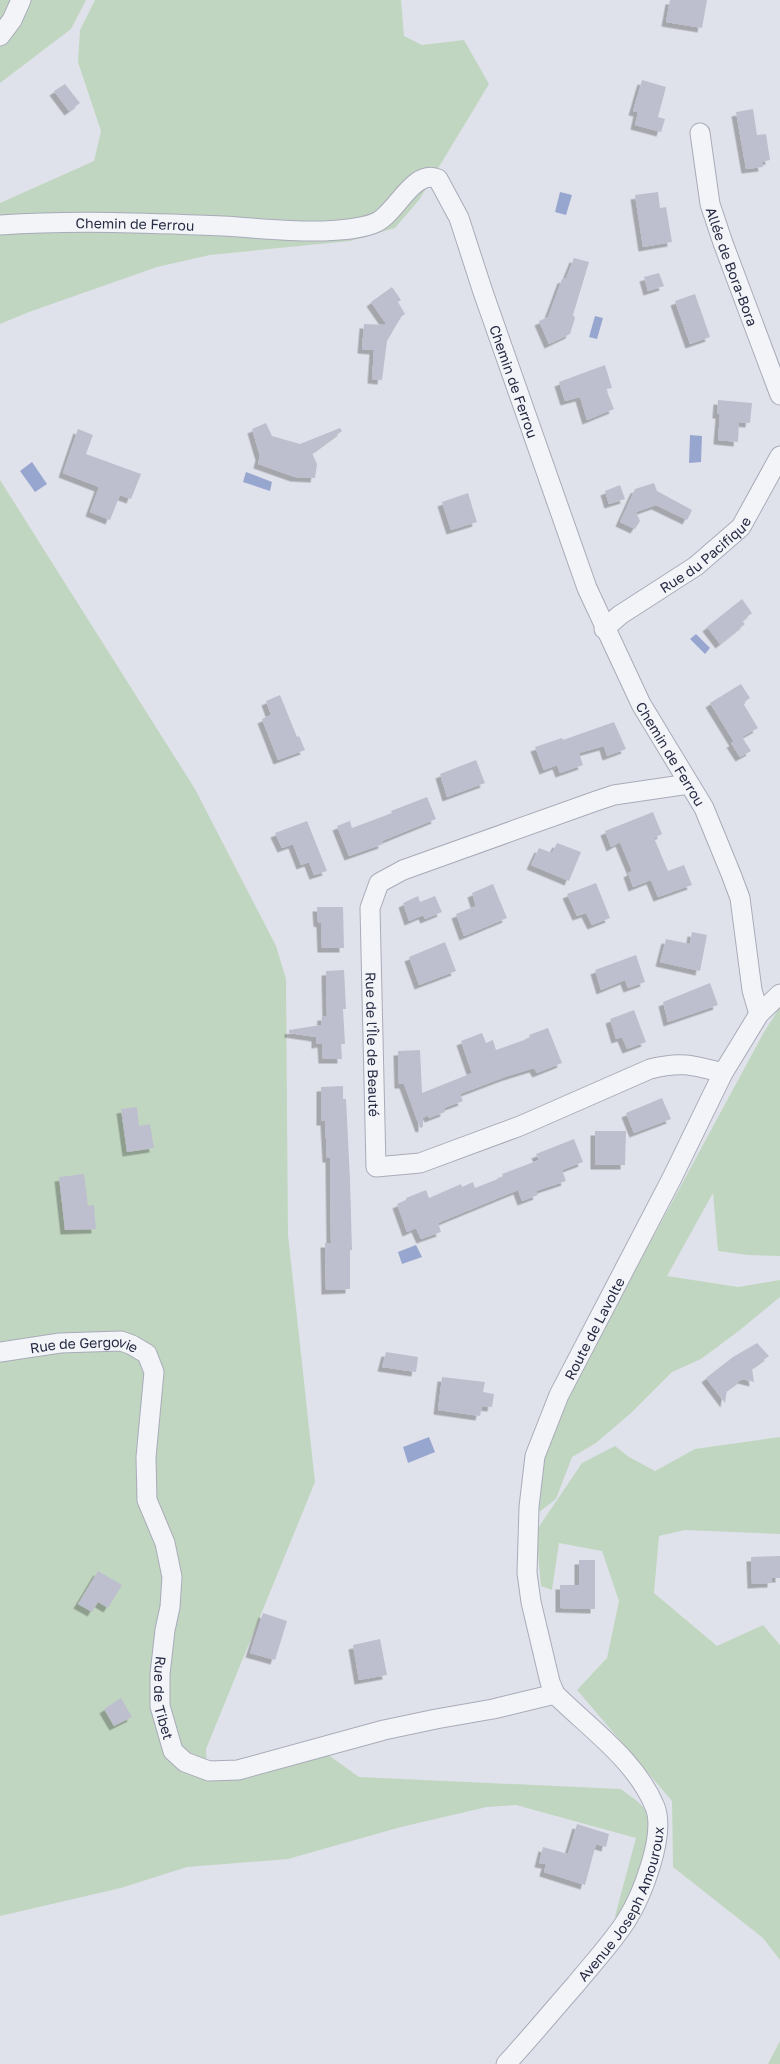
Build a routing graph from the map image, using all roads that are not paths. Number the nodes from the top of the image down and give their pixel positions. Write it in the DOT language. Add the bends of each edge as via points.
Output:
graph roads {
  1 [pos="21,0"];
  2 [pos="0,36"];
  3 [pos="700,133"];
  4 [pos="0,225"];
  5 [pos="780,395"];
  6 [pos="777,469"];
  7 [pos="604,629"];
  8 [pos="689,784"];
  9 [pos="750,965"];
  10 [pos="780,989"];
  11 [pos="780,994"];
  12 [pos="759,1014"];
  13 [pos="723,1073"];
  14 [pos="0,1352"];
  15 [pos="154,1372"];
  16 [pos="555,1694"];
  17 [pos="506,2064"];
  1 -- 2 [label="street"];
  3 -- 5 [label="street, Allée de Bora-Bora" via="710,204"];
  4 -- 7 [label="street, Chemin de Ferrou" via="122,223 336,230 375,223 391,212 414,183 424,178 436,178 459,218 570,543"];
  6 -- 7 [label="street, Rue du Pacifique" via="741,527 696,566 620,615"];
  7 -- 8 [label="street, Chemin de Ferrou" via="641,704"];
  8 -- 9 [label="street, Chemin de Ferrou" via="704,808 740,898"];
  8 -- 13 [label="street, Rue de l'Île de Beauté" via="614,795 403,870 379,883 370,908 376,1167 420,1163 520,1126 650,1069 687,1063"];
  9 -- 10 [label="street" via="768,986"];
  9 -- 12 [label="street, Chemin de Ferrou"];
  11 -- 12 [label="street, Route de Lavolte"];
  12 -- 13 [label="street, Route de Lavolte"];
  13 -- 16 [label="street, Route de Lavolte" via="559,1395 535,1456 529,1507 527,1573 531,1602"];
  14 -- 15 [label="street, Rue de Gergovie" via="60,1343 121,1341 147,1354"];
  15 -- 16 [label="street, Rue de Tibet" via="146,1457 148,1500 165,1543 172,1577 160,1674 160,1706 169,1742 177,1757 209,1771 238,1770 384,1730"];
  16 -- 17 [label="street, Avenue Joseph Amouroux" via="625,1761 646,1787 659,1818 657,1846 627,1920"];
}
